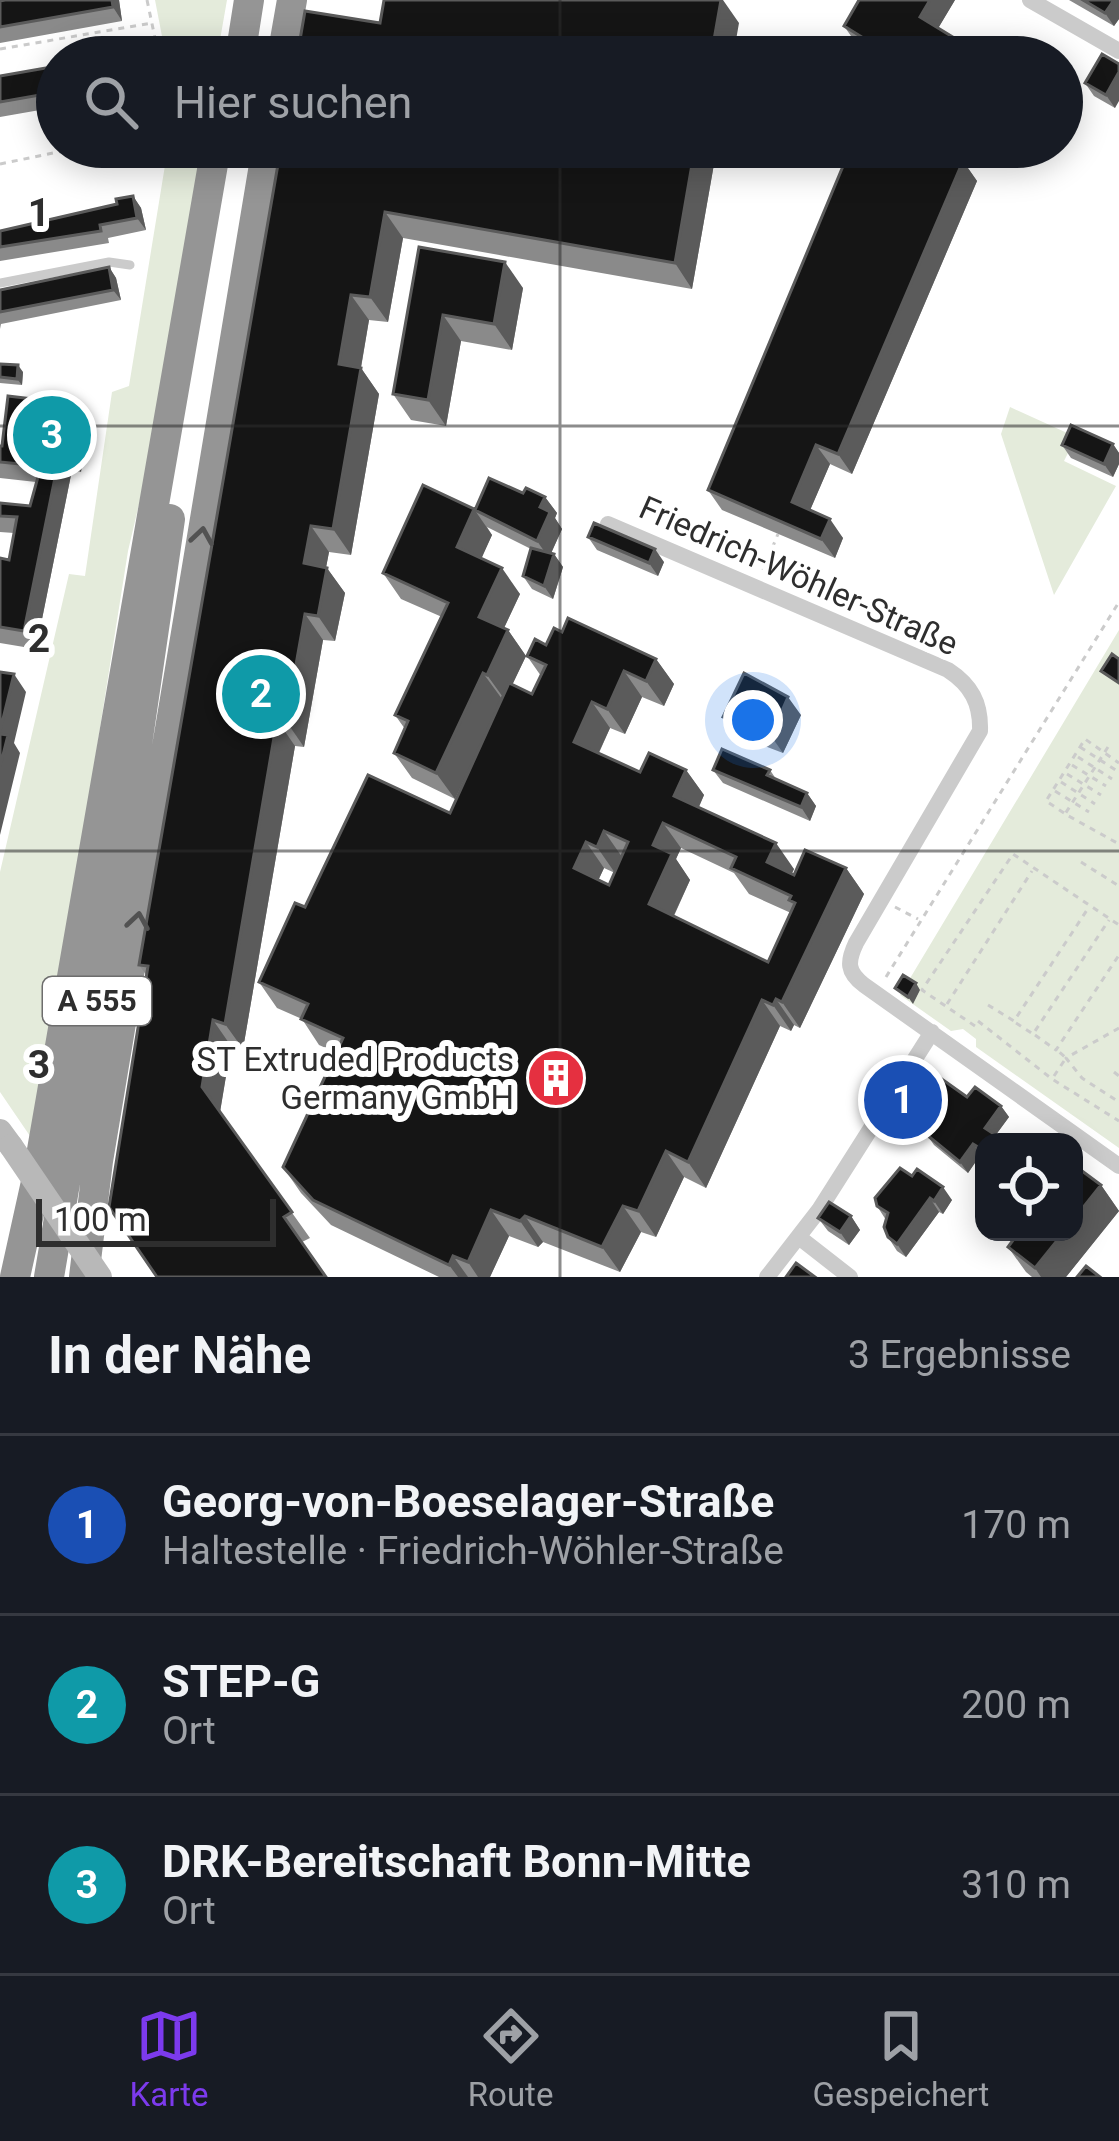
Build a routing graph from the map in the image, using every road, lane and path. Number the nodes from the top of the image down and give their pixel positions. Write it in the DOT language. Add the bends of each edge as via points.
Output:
graph roads {
  1 [pos="147,0"];
  2 [pos="249,0"];
  3 [pos="292,0"];
  4 [pos="1030,0"];
  5 [pos="152,23"];
  6 [pos="76,36"];
  7 [pos="154,36"];
  8 [pos="243,36"];
  9 [pos="286,36"];
  10 [pos="36,43"];
  11 [pos="0,49"];
  12 [pos="1119,51"];
  13 [pos="36,157"];
  14 [pos="0,164"];
  15 [pos="212,168"];
  16 [pos="226,168"];
  17 [pos="264,168"];
  18 [pos="130,265"];
  19 [pos="0,284"];
  20 [pos="608,524"];
  21 [pos="778,534"];
  22 [pos="755,588"];
  23 [pos="1119,602"];
  24 [pos="138,724"];
  25 [pos="1080,747"];
  26 [pos="1106,750"];
  27 [pos="1075,755"];
  28 [pos="1099,760"];
  29 [pos="1119,763"];
  30 [pos="1070,764"];
  31 [pos="1094,768"];
  32 [pos="1117,771"];
  33 [pos="1064,772"];
  34 [pos="1089,776"];
  35 [pos="1112,778"];
  36 [pos="1059,780"];
  37 [pos="1084,784"];
  38 [pos="1106,786"];
  39 [pos="1053,789"];
  40 [pos="1078,793"];
  41 [pos="1101,795"];
  42 [pos="1072,802"];
  43 [pos="1095,804"];
  44 [pos="1089,812"];
  45 [pos="1065,814"];
  46 [pos="1119,844"];
  47 [pos="1081,862"];
  48 [pos="1034,868"];
  49 [pos="1119,886"];
  50 [pos="880,903"];
  51 [pos="1090,906"];
  52 [pos="1110,919"];
  53 [pos="920,920"];
  54 [pos="1119,925"];
  55 [pos="1119,955"];
  56 [pos="877,994"];
  57 [pos="988,1005"];
  58 [pos="946,1006"];
  59 [pos="1014,1022"];
  60 [pos="1119,1028"];
  61 [pos="932,1032"];
  62 [pos="1033,1034"];
  63 [pos="1056,1050"];
  64 [pos="1066,1058"];
  65 [pos="1052,1078"];
  66 [pos="1119,1102"];
  67 [pos="1119,1121"];
  68 [pos="5,1139"];
  69 [pos="98,1161"];
  70 [pos="1119,1166"];
  71 [pos="800,1238"];
  72 [pos="20,1277"];
  73 [pos="49,1277"];
  74 [pos="72,1277"];
  75 [pos="84,1277"];
  76 [pos="100,1277"];
  77 [pos="766,1277"];
  78 [pos="850,1277"];
  1 -- 5 [label="path"];
  2 -- 8 [label="highway"];
  3 -- 9 [label="highway"];
  4 -- 12 [label="street"];
  5 -- 6 [label="path"];
  5 -- 7 [label="path"];
  10 -- 11 [label="path"];
  13 -- 14 [label="path"];
  15 -- 72 [label="highway"];
  16 -- 24 [label="highway, A 555"];
  69 -- 17 [label="highway, A 555, one-way"];
  18 -- 19 [label="lane" via="109,262"];
  20 -- 22 [label="street, Friedrich-Wöhler-Straße"];
  21 -- 22 [label="path"];
  22 -- 50 [label="street, Friedrich-Wöhler-Straße" via="948,670 975,698 980,731 972,750"];
  23 -- 53 [label="path"];
  24 -- 72 [label="highway"];
  24 -- 73 [label="highway, A 555"];
  25 -- 26 [label="path" via="1084,739"];
  25 -- 27 [label="path"];
  25 -- 28 [label="path"];
  26 -- 28 [label="path"];
  26 -- 29 [label="path"];
  27 -- 30 [label="path"];
  27 -- 31 [label="path"];
  28 -- 31 [label="path"];
  28 -- 32 [label="path"];
  30 -- 33 [label="path"];
  30 -- 34 [label="path"];
  31 -- 34 [label="path"];
  31 -- 35 [label="path"];
  33 -- 36 [label="path"];
  33 -- 37 [label="path"];
  34 -- 37 [label="path"];
  34 -- 38 [label="path"];
  36 -- 39 [label="path"];
  36 -- 40 [label="path"];
  37 -- 40 [label="path"];
  37 -- 41 [label="path"];
  39 -- 42 [label="path"];
  39 -- 45 [label="path" via="1046,801"];
  40 -- 42 [label="path"];
  40 -- 43 [label="path"];
  42 -- 44 [label="path"];
  42 -- 45 [label="path"];
  45 -- 46 [label="path"];
  47 -- 49 [label="path"];
  48 -- 51 [label="path"];
  48 -- 58 [label="path"];
  48 -- 58 [label="path" via="1012,854 922,990"];
  50 -- 53 [label="path"];
  50 -- 56 [label="street, Friedrich-Wöhler-Straße" via="848,958 855,978"];
  51 -- 52 [label="path"];
  51 -- 59 [label="path"];
  52 -- 54 [label="path"];
  52 -- 62 [label="path"];
  53 -- 56 [label="path"];
  55 -- 63 [label="path"];
  56 -- 61 [label="street, Friedrich-Wöhler-Straße"];
  57 -- 59 [label="path"];
  58 -- 65 [label="path"];
  59 -- 62 [label="path"];
  60 -- 64 [label="path"];
  61 -- 70 [label="street, Friedrich-Wöhler-Straße"];
  61 -- 71 [label="street"];
  62 -- 63 [label="path"];
  63 -- 64 [label="path"];
  64 -- 65 [label="path"];
  64 -- 66 [label="path"];
  65 -- 67 [label="path"];
  68 -- 76 [label="street, bridge"];
  69 -- 74 [label="highway, A 555"];
  69 -- 75 [label="highway"];
  71 -- 77 [label="street"];
  71 -- 78 [label="street"];
}
